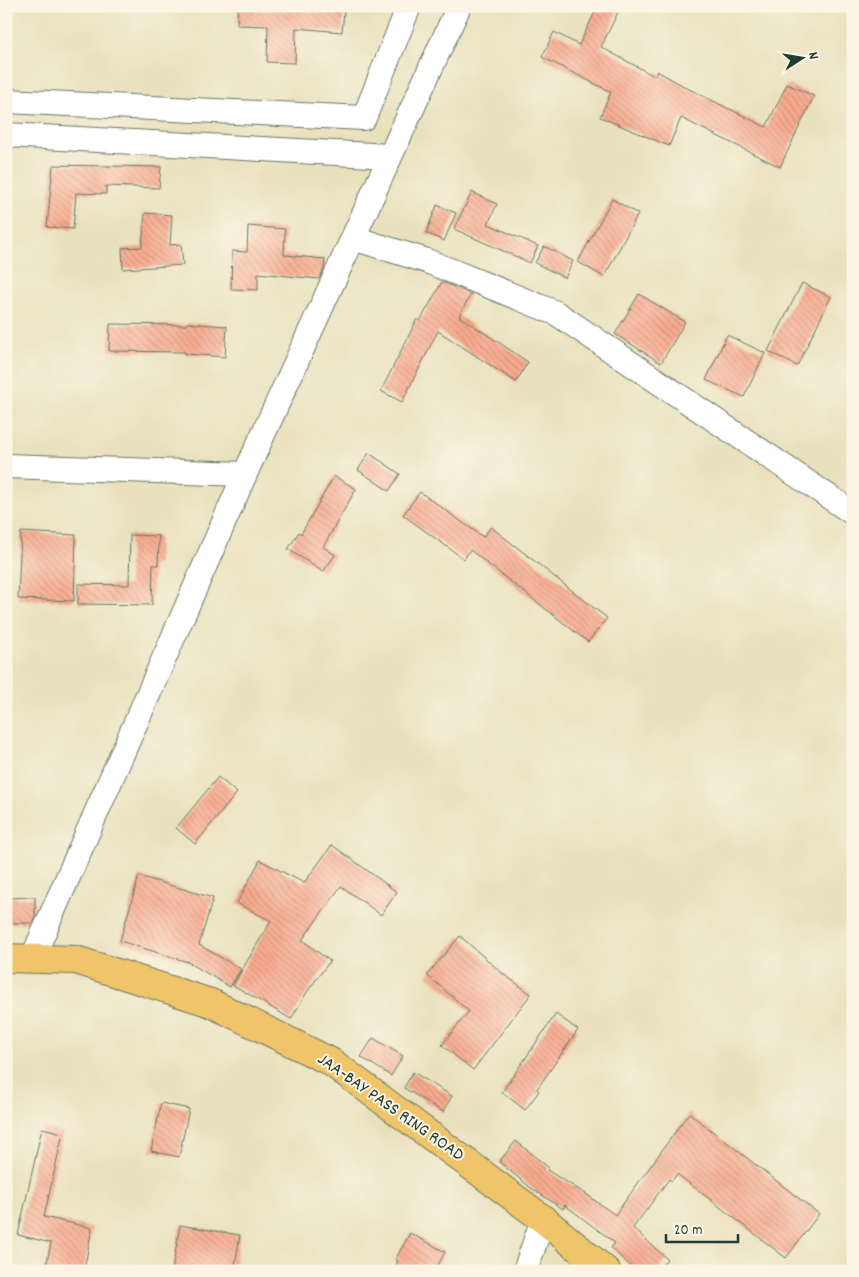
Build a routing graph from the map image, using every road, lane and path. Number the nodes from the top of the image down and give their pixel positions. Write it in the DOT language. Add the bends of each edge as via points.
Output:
graph roads {
  1 [pos="409,6"];
  2 [pos="459,6"];
  3 [pos="6,100"];
  4 [pos="6,135"];
  5 [pos="390,156"];
  6 [pos="352,238"];
  7 [pos="6,466"];
  8 [pos="246,474"];
  9 [pos="853,513"];
  10 [pos="19,958"];
  11 [pos="544,1219"];
  12 [pos="525,1271"];
  13 [pos="606,1271"];
  1 -- 3 [label="street" via="364,118"];
  2 -- 5 [label="street"];
  4 -- 5 [label="street"];
  5 -- 6 [label="street"];
  6 -- 8 [label="street"];
  6 -- 9 [label="street" via="427,261 556,313"];
  7 -- 8 [label="street"];
  8 -- 10 [label="street"];
  10 -- 11 [label="highway, JAA-BAY PASS RING ROAD" via="76,960 211,1003 331,1062"];
  11 -- 12 [label="street"];
  11 -- 13 [label="highway, JAA-BAY PASS RING ROAD"];
}
